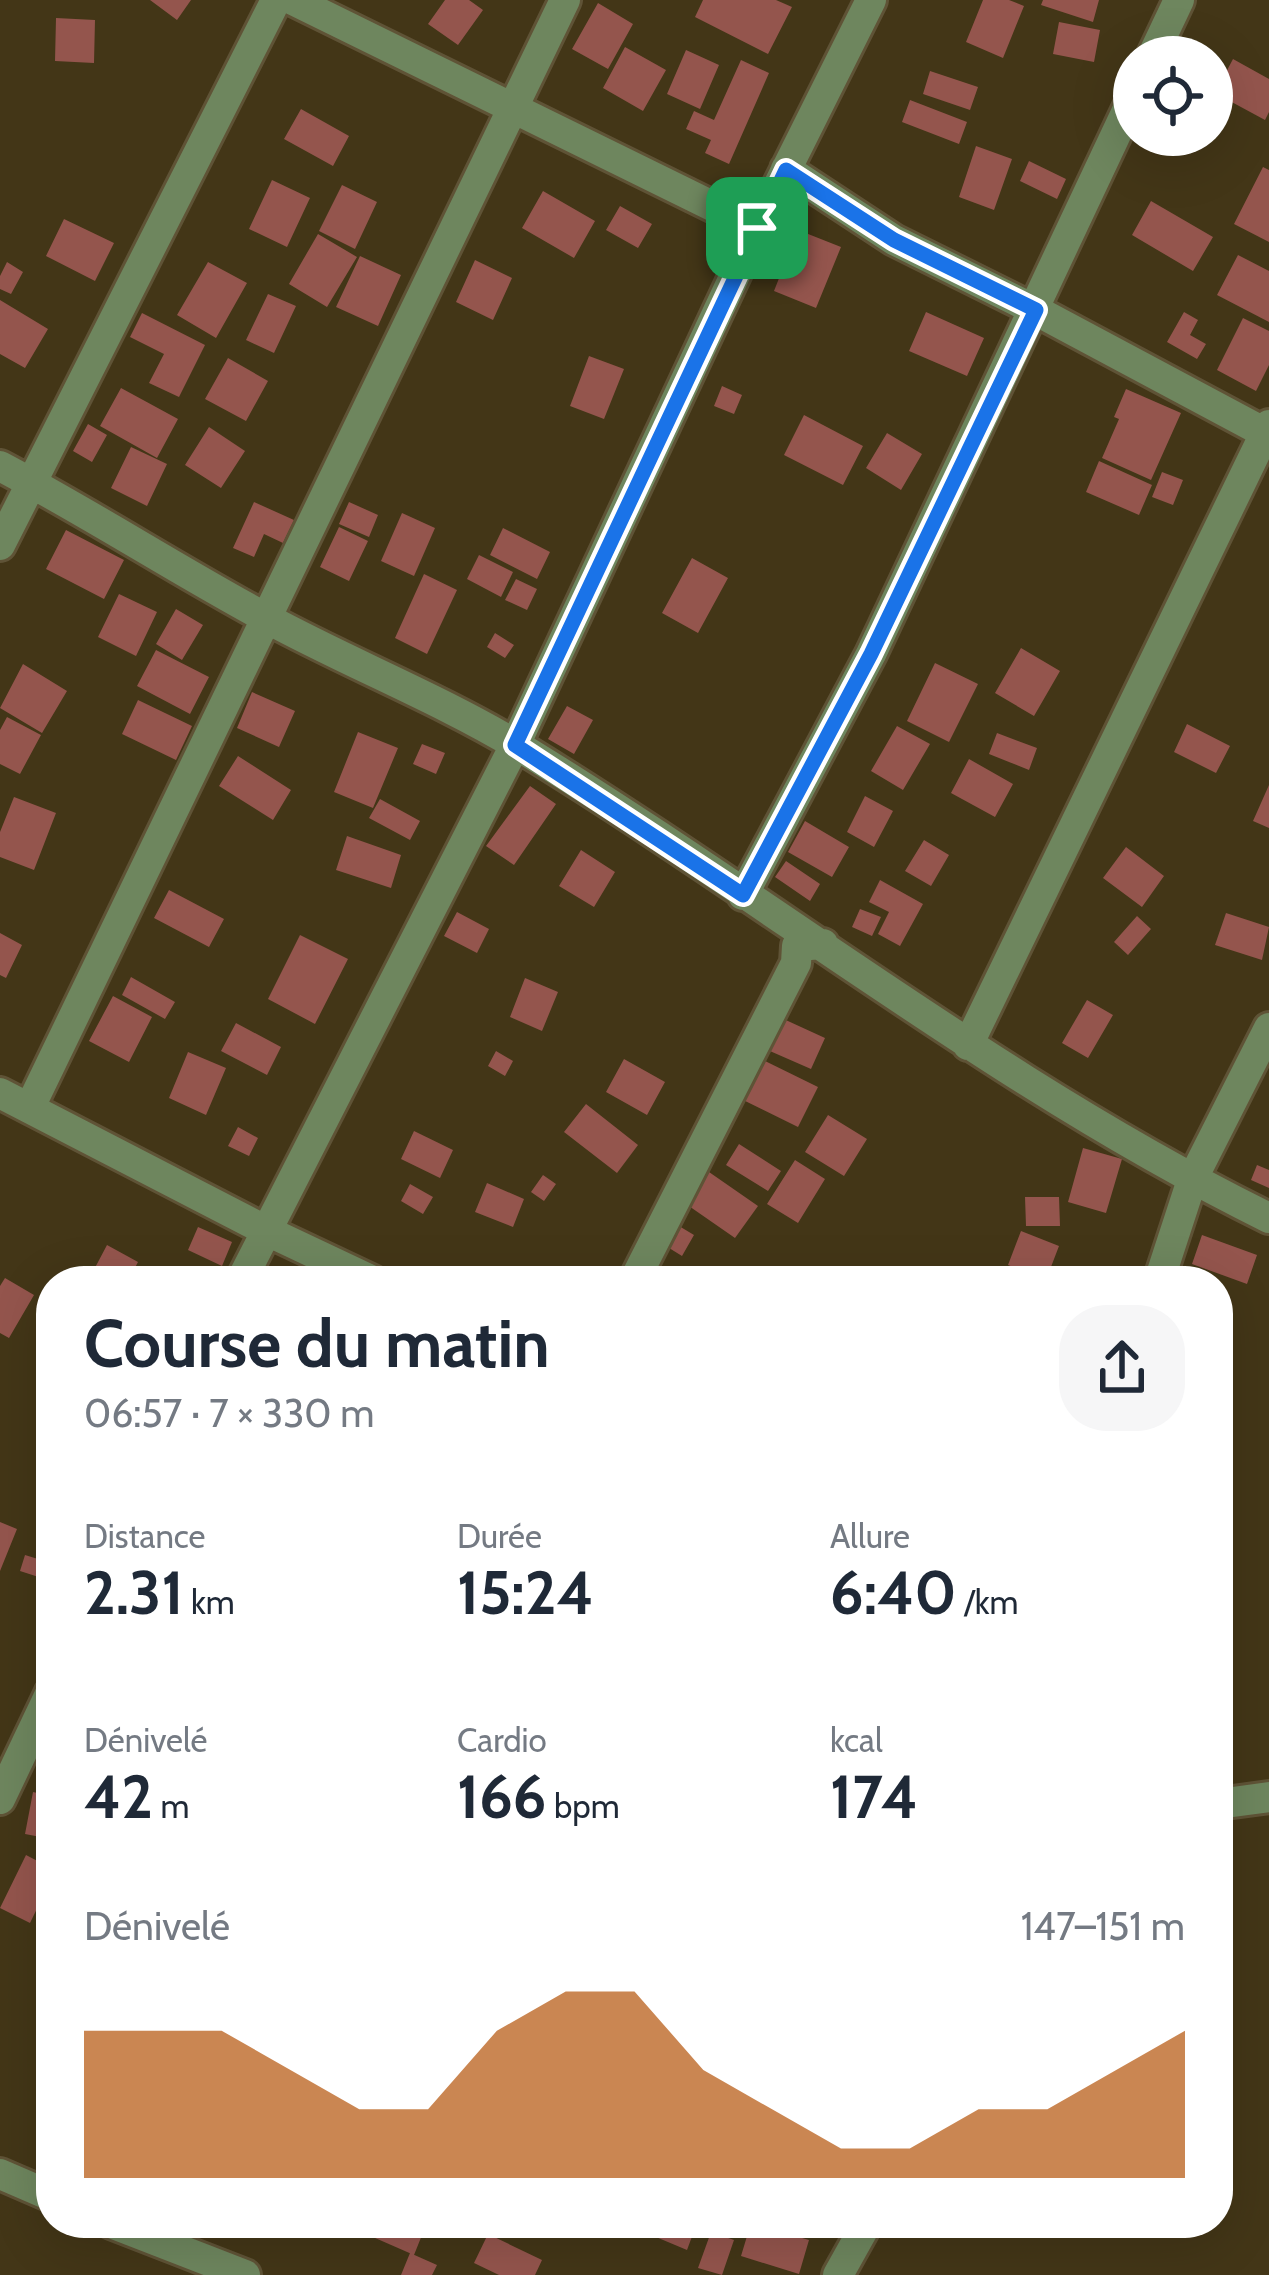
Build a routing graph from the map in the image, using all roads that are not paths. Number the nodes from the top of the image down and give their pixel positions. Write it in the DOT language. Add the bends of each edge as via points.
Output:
graph roads {
  1 [pos="276,0"];
  2 [pos="293,0"];
  3 [pos="565,0"];
  4 [pos="871,0"];
  5 [pos="1178,0"];
  6 [pos="1162,36"];
  7 [pos="510,109"];
  8 [pos="1113,142"];
  9 [pos="786,170"];
  10 [pos="757,228"];
  11 [pos="1036,310"];
  12 [pos="1268,431"];
  13 [pos="0,466"];
  14 [pos="29,482"];
  15 [pos="0,545"];
  16 [pos="268,619"];
  17 [pos="515,745"];
  18 [pos="743,895"];
  19 [pos="823,944"];
  20 [pos="1269,1028"];
  21 [pos="968,1045"];
  22 [pos="0,1093"];
  23 [pos="30,1107"];
  24 [pos="1192,1180"];
  25 [pos="1269,1218"];
  26 [pos="265,1230"];
  27 [pos="248,1266"];
  28 [pos="341,1266"];
  29 [pos="642,1266"];
  30 [pos="1164,1266"];
  31 [pos="36,1755"];
  32 [pos="1269,1797"];
  33 [pos="0,1799"];
  34 [pos="1233,1802"];
  35 [pos="0,2174"];
  36 [pos="36,2190"];
  37 [pos="150,2238"];
  38 [pos="859,2238"];
  39 [pos="245,2275"];
  40 [pos="838,2275"];
  1 -- 14 [label="street"];
  2 -- 7 [label="street"];
  3 -- 7 [label="street"];
  4 -- 9 [label="street"];
  5 -- 6 [label="street"];
  7 -- 10 [label="street"];
  7 -- 16 [label="street"];
  8 -- 11 [label="street"];
  9 -- 10 [label="street"];
  9 -- 11 [label="street" via="894,240"];
  10 -- 17 [label="street"];
  11 -- 12 [label="street"];
  11 -- 18 [label="street" via="871,654"];
  12 -- 21 [label="street"];
  13 -- 14 [label="street"];
  14 -- 15 [label="street"];
  14 -- 16 [label="street"];
  16 -- 17 [label="street"];
  16 -- 23 [label="street"];
  17 -- 18 [label="street"];
  17 -- 26 [label="street"];
  18 -- 19 [label="street"];
  19 -- 21 [label="street"];
  19 -- 29 [label="street" via="797,946 796,963"];
  20 -- 24 [label="street"];
  21 -- 24 [label="street"];
  22 -- 23 [label="street"];
  23 -- 26 [label="street"];
  24 -- 25 [label="street"];
  24 -- 30 [label="street"];
  26 -- 27 [label="street"];
  26 -- 28 [label="street"];
  31 -- 33 [label="street"];
  32 -- 34 [label="street"];
  35 -- 36 [label="street"];
  37 -- 39 [label="street"];
  38 -- 40 [label="street"];
}
